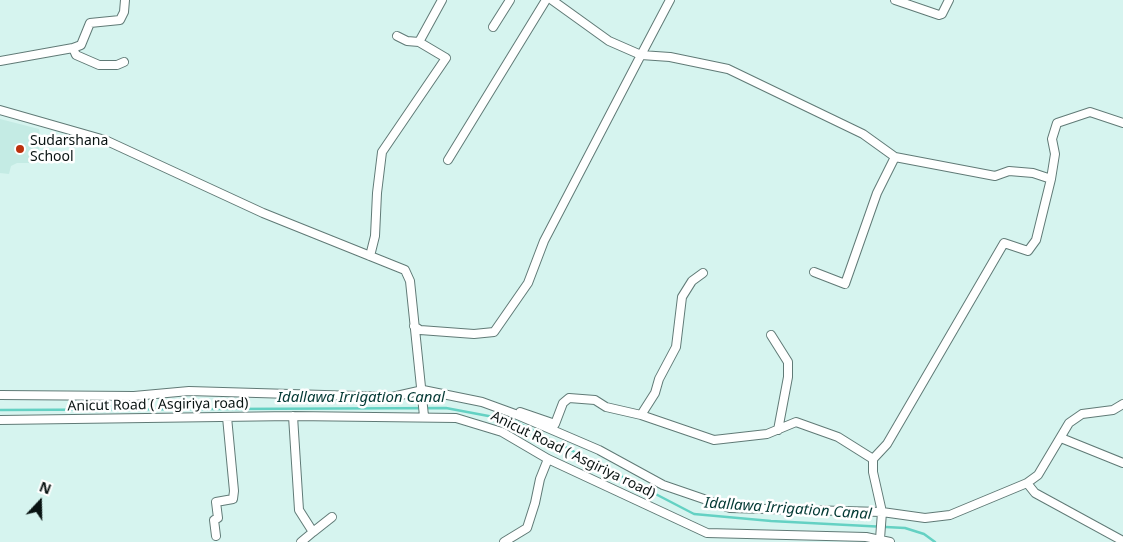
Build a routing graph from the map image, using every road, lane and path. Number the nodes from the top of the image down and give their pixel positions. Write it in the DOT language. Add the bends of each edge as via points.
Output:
graph roads {
  1 [pos="125,0"];
  2 [pos="442,0"];
  3 [pos="510,0"];
  4 [pos="546,0"];
  5 [pos="552,0"];
  6 [pos="670,0"];
  7 [pos="895,0"];
  8 [pos="949,0"];
  9 [pos="493,27"];
  10 [pos="397,36"];
  11 [pos="419,42"];
  12 [pos="73,48"];
  13 [pos="641,54"];
  14 [pos="0,60"];
  15 [pos="124,62"];
  16 [pos="0,110"];
  17 [pos="1123,123"];
  18 [pos="895,157"];
  19 [pos="448,160"];
  20 [pos="1050,179"];
  21 [pos="370,256"];
  22 [pos="814,272"];
  23 [pos="704,273"];
  24 [pos="414,326"];
  25 [pos="771,335"];
  26 [pos="423,390"];
  27 [pos="0,395"];
  28 [pos="482,402"];
  29 [pos="1123,404"];
  30 [pos="423,413"];
  31 [pos="640,415"];
  32 [pos="293,416"];
  33 [pos="227,417"];
  34 [pos="0,420"];
  35 [pos="778,430"];
  36 [pos="1061,438"];
  37 [pos="548,459"];
  38 [pos="873,459"];
  39 [pos="1123,463"];
  40 [pos="1027,483"];
  41 [pos="882,516"];
  42 [pos="332,517"];
  43 [pos="313,532"];
  44 [pos="719,533"];
  45 [pos="216,536"];
  46 [pos="879,538"];
  47 [pos="1123,540"];
  48 [pos="301,542"];
  49 [pos="504,542"];
  50 [pos="718,542"];
  51 [pos="890,542"];
  1 -- 12 [label="street" via="120,20 90,23 81,45"];
  2 -- 11 [label="street"];
  3 -- 9 [label="street"];
  4 -- 19 [label="street"];
  5 -- 13 [label="street" via="609,41"];
  6 -- 13 [label="street"];
  7 -- 8 [label="street" via="939,15"];
  10 -- 11 [label="street" via="406,42"];
  11 -- 21 [label="street" via="446,58 382,152 375,236"];
  12 -- 14 [label="street"];
  12 -- 15 [label="street" via="76,54 99,65"];
  13 -- 18 [label="street" via="728,68 863,134"];
  13 -- 24 [label="street" via="544,241 528,283 494,332 474,334 420,330"];
  16 -- 21 [label="street" via="106,140 263,213"];
  17 -- 20 [label="street" via="1090,112 1057,123 1052,139 1055,154"];
  18 -- 20 [label="street" via="995,176 1009,171 1033,173"];
  18 -- 22 [label="street" via="877,193 845,284"];
  20 -- 38 [label="street" via="1036,240 1028,251 1004,243 887,444"];
  21 -- 24 [label="street" via="405,270 410,281"];
  23 -- 31 [label="street" via="692,281 682,297 676,347 655,393"];
  24 -- 26 [label="street"];
  25 -- 35 [label="street" via="788,362"];
  26 -- 27 [label="street" via="392,397 189,391 134,396"];
  26 -- 28 [label="street"];
  26 -- 30 [label="street"];
  28 -- 31 [label="street" via="503,405 555,424 563,403 569,398 595,400"];
  28 -- 41 [label="street" via="599,450 663,485 730,508"];
  29 -- 36 [label="street" via="1113,410 1082,414 1069,423"];
  30 -- 32 [label="street, Anicut Road ( Asgiriya road)"];
  30 -- 37 [label="street, Anicut Road ( Asgiriya road)" via="456,418 502,432"];
  31 -- 35 [label="street" via="714,440"];
  32 -- 33 [label="street, Anicut Road ( Asgiriya road)"];
  32 -- 43 [label="street" via="300,510"];
  33 -- 34 [label="street, Anicut Road ( Asgiriya road)"];
  33 -- 45 [label="street" via="234,491 233,499 216,502"];
  35 -- 38 [label="street" via="796,422 838,437"];
  36 -- 39 [label="street"];
  36 -- 40 [label="street" via="1038,474"];
  37 -- 44 [label="street, Anicut Road ( Asgiriya road)" via="707,533"];
  37 -- 49 [label="street" via="526,528"];
  38 -- 41 [label="street"];
  40 -- 41 [label="street" via="950,515 924,518"];
  40 -- 47 [label="street" via="1035,493"];
  41 -- 46 [label="street"];
  42 -- 43 [label="street"];
  43 -- 48 [label="street"];
  44 -- 46 [label="street, Anicut Road ( Asgiriya road)"];
  44 -- 50 [label="street"];
  46 -- 51 [label="street, Anicut Road ( Asgiriya road)"];
}
